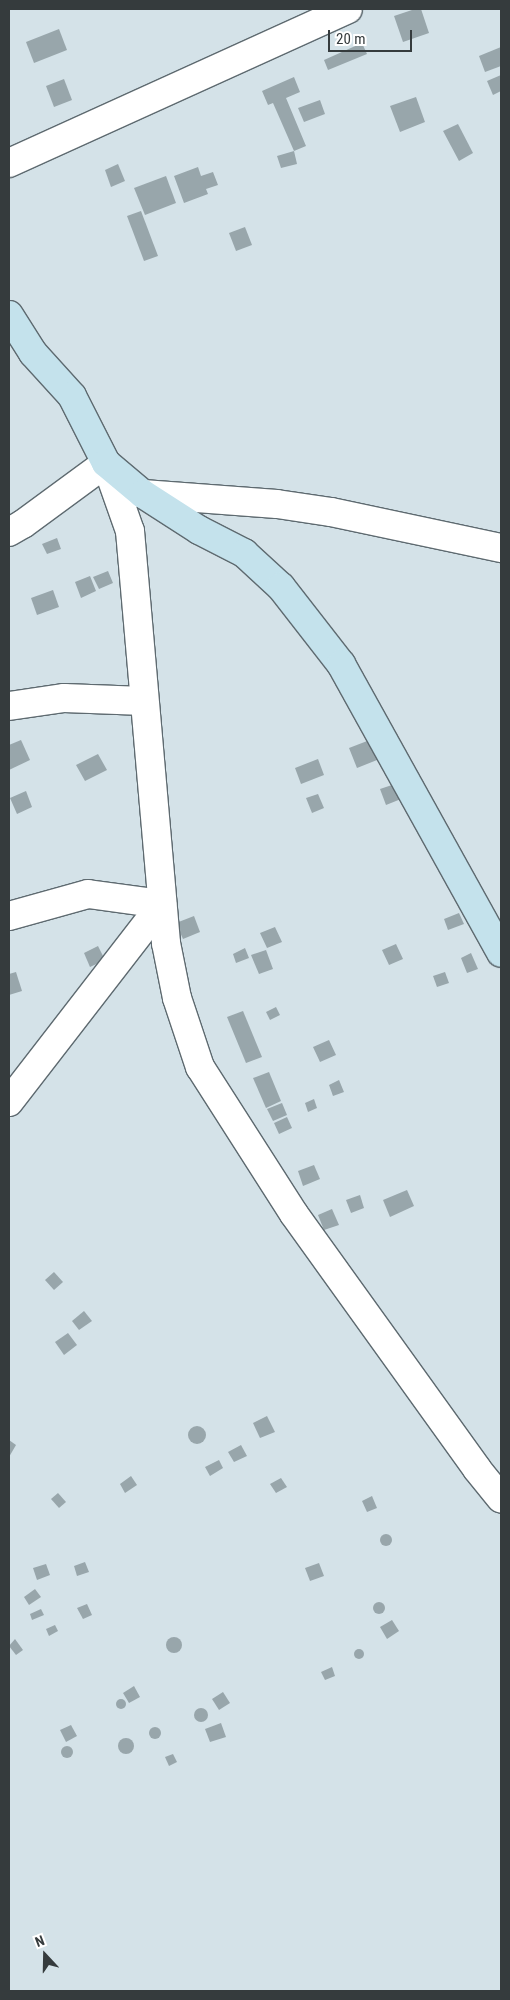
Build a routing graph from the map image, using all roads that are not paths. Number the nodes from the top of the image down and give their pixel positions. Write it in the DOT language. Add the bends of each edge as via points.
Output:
graph roads {
  1 [pos="348,9"];
  2 [pos="9,163"];
  3 [pos="9,315"];
  4 [pos="106,463"];
  5 [pos="142,494"];
  6 [pos="9,532"];
  7 [pos="501,548"];
  8 [pos="144,701"];
  9 [pos="9,706"];
  10 [pos="162,904"];
  11 [pos="9,916"];
  12 [pos="501,953"];
  13 [pos="9,1102"];
  14 [pos="501,1499"];
  1 -- 2 [label="street"];
  3 -- 4 [label="main road" via="33,354 72,396"];
  4 -- 5 [label="main road"];
  4 -- 6 [label="street"];
  4 -- 8 [label="street" via="130,531"];
  5 -- 7 [label="street" via="277,504 331,512"];
  5 -- 12 [label="main road" via="244,554 281,587 341,664"];
  8 -- 9 [label="street" via="64,698"];
  8 -- 10 [label="street"];
  10 -- 11 [label="street" via="88,894"];
  10 -- 13 [label="street"];
  10 -- 14 [label="street" via="177,998 200,1067 294,1214"];
}
